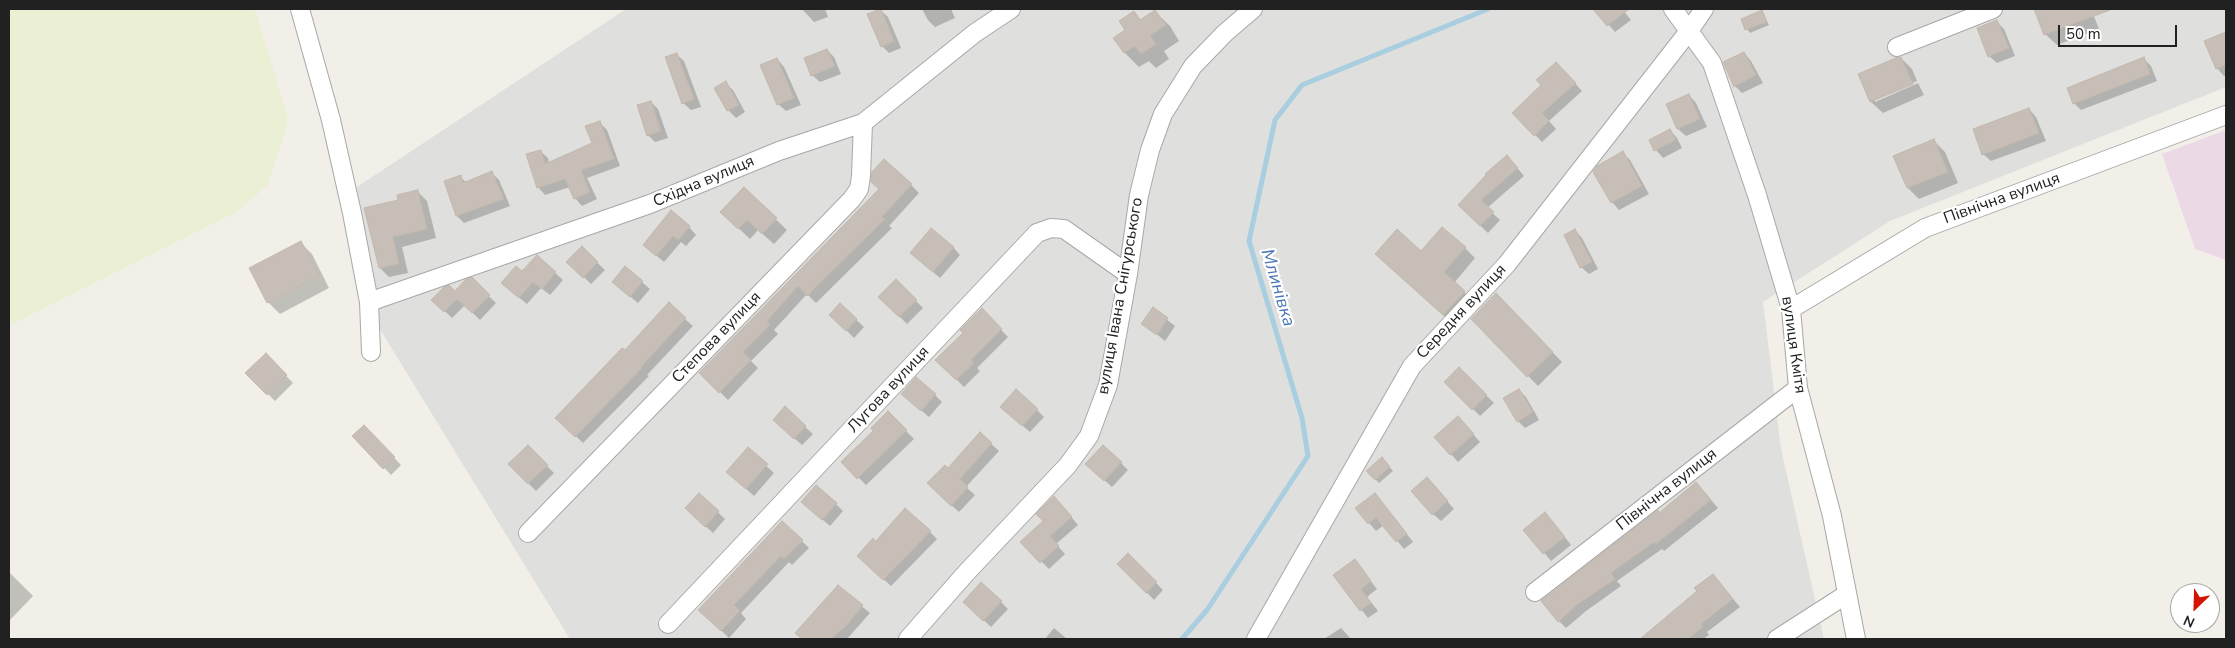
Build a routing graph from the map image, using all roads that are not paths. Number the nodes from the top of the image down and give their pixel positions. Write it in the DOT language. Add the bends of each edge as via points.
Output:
graph roads {
  1 [pos="300,9"];
  2 [pos="1011,9"];
  3 [pos="1253,9"];
  4 [pos="1672,9"];
  5 [pos="1704,9"];
  6 [pos="1993,9"];
  7 [pos="1689,31"];
  8 [pos="1897,47"];
  9 [pos="2226,115"];
  10 [pos="863,123"];
  11 [pos="1128,274"];
  12 [pos="369,302"];
  13 [pos="1791,309"];
  14 [pos="371,352"];
  15 [pos="1798,388"];
  16 [pos="528,533"];
  17 [pos="1535,592"];
  18 [pos="1847,594"];
  19 [pos="668,624"];
  20 [pos="908,639"];
  21 [pos="1256,639"];
  22 [pos="1777,639"];
  23 [pos="1856,639"];
  1 -- 12 [label="street" via="331,120"];
  2 -- 10 [label="street, Східна вулиця" via="975,33"];
  3 -- 11 [label="street, вулиця Івана Снігурського" via="1193,66 1163,114 1139,195"];
  4 -- 7 [label="street, вулиця Кмітя"];
  5 -- 7 [label="street, Середня вулиця"];
  6 -- 8 [label="street"];
  7 -- 13 [label="street, вулиця Кмітя" via="1712,63"];
  7 -- 21 [label="street, Середня вулиця" via="1508,264 1412,366"];
  9 -- 13 [label="street, Північна вулиця" via="1925,228"];
  10 -- 12 [label="street, Східна вулиця" via="779,151 650,204"];
  10 -- 16 [label="street, Степова вулиця" via="861,176 859,189 852,199"];
  11 -- 19 [label="street, Лугова вулиця" via="1064,229 1051,228 1038,233"];
  11 -- 20 [label="street, вулиця Івана Снігурського" via="1108,385 1089,436 1068,465"];
  12 -- 14 [label="street"];
  13 -- 15 [label="street, вулиця Кмітя"];
  15 -- 17 [label="street, Північна вулиця"];
  15 -- 18 [label="street, вулиця Кмітя" via="1832,516"];
  18 -- 22 [label="street"];
  18 -- 23 [label="street, вулиця Кмітя"];
}
